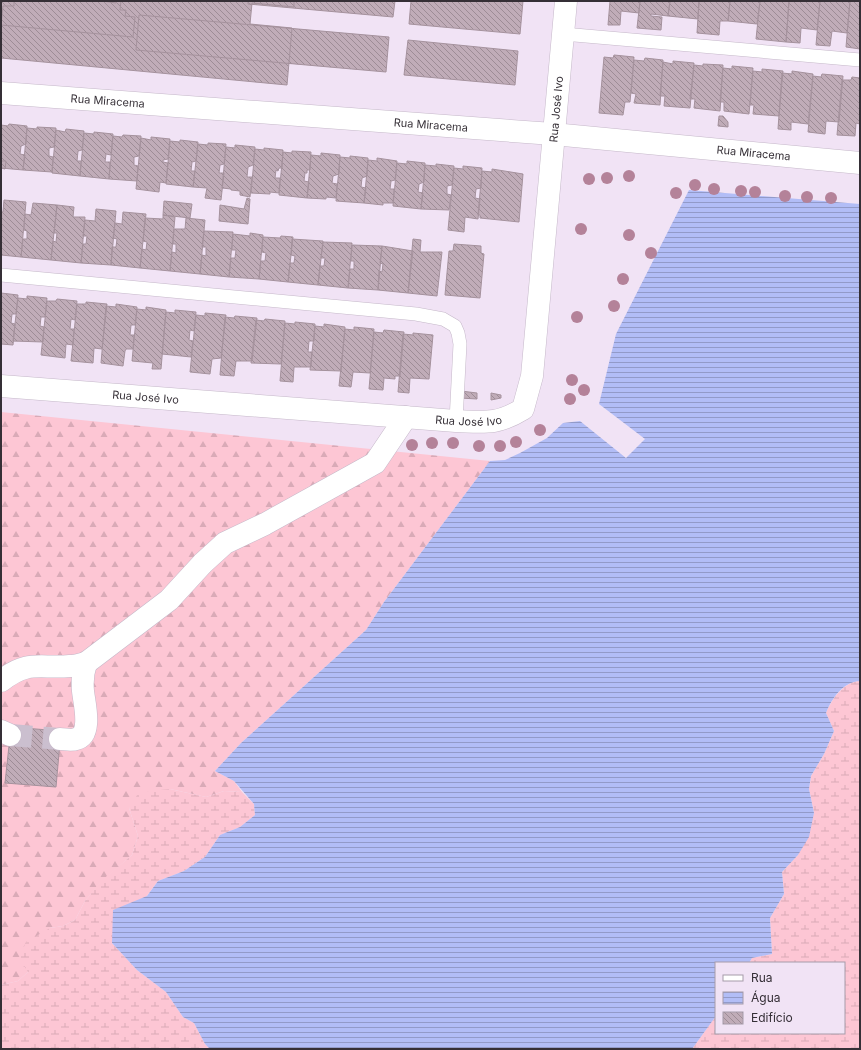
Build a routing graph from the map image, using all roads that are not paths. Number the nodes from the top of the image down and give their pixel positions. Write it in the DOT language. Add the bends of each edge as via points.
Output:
graph roads {
  1 [pos="566,1"];
  2 [pos="563,34"];
  3 [pos="860,60"];
  4 [pos="1,93"];
  5 [pos="553,134"];
  6 [pos="860,163"];
  7 [pos="1,275"];
  8 [pos="1,386"];
  9 [pos="406,417"];
  10 [pos="456,421"];
  11 [pos="86,663"];
  12 [pos="1,681"];
  13 [pos="60,739"];
  1 -- 2 [label="street, Rua José Ivo"];
  2 -- 3 [label="lane"];
  2 -- 5 [label="street, Rua José Ivo"];
  4 -- 5 [label="street, Rua Miracema"];
  5 -- 6 [label="street, Rua Miracema"];
  5 -- 10 [label="street, Rua José Ivo" via="532,376 523,409 495,422"];
  7 -- 10 [label="lane" via="342,306 443,319 455,326 460,344"];
  8 -- 9 [label="street, Rua José Ivo"];
  9 -- 10 [label="street, Rua José Ivo"];
  9 -- 11 [label="street" via="375,463 265,524 225,543 169,600"];
  11 -- 12 [label="street" via="71,666 36,665 17,670"];
  11 -- 13 [label="street" via="82,679 87,714 84,731 76,739"];
}
